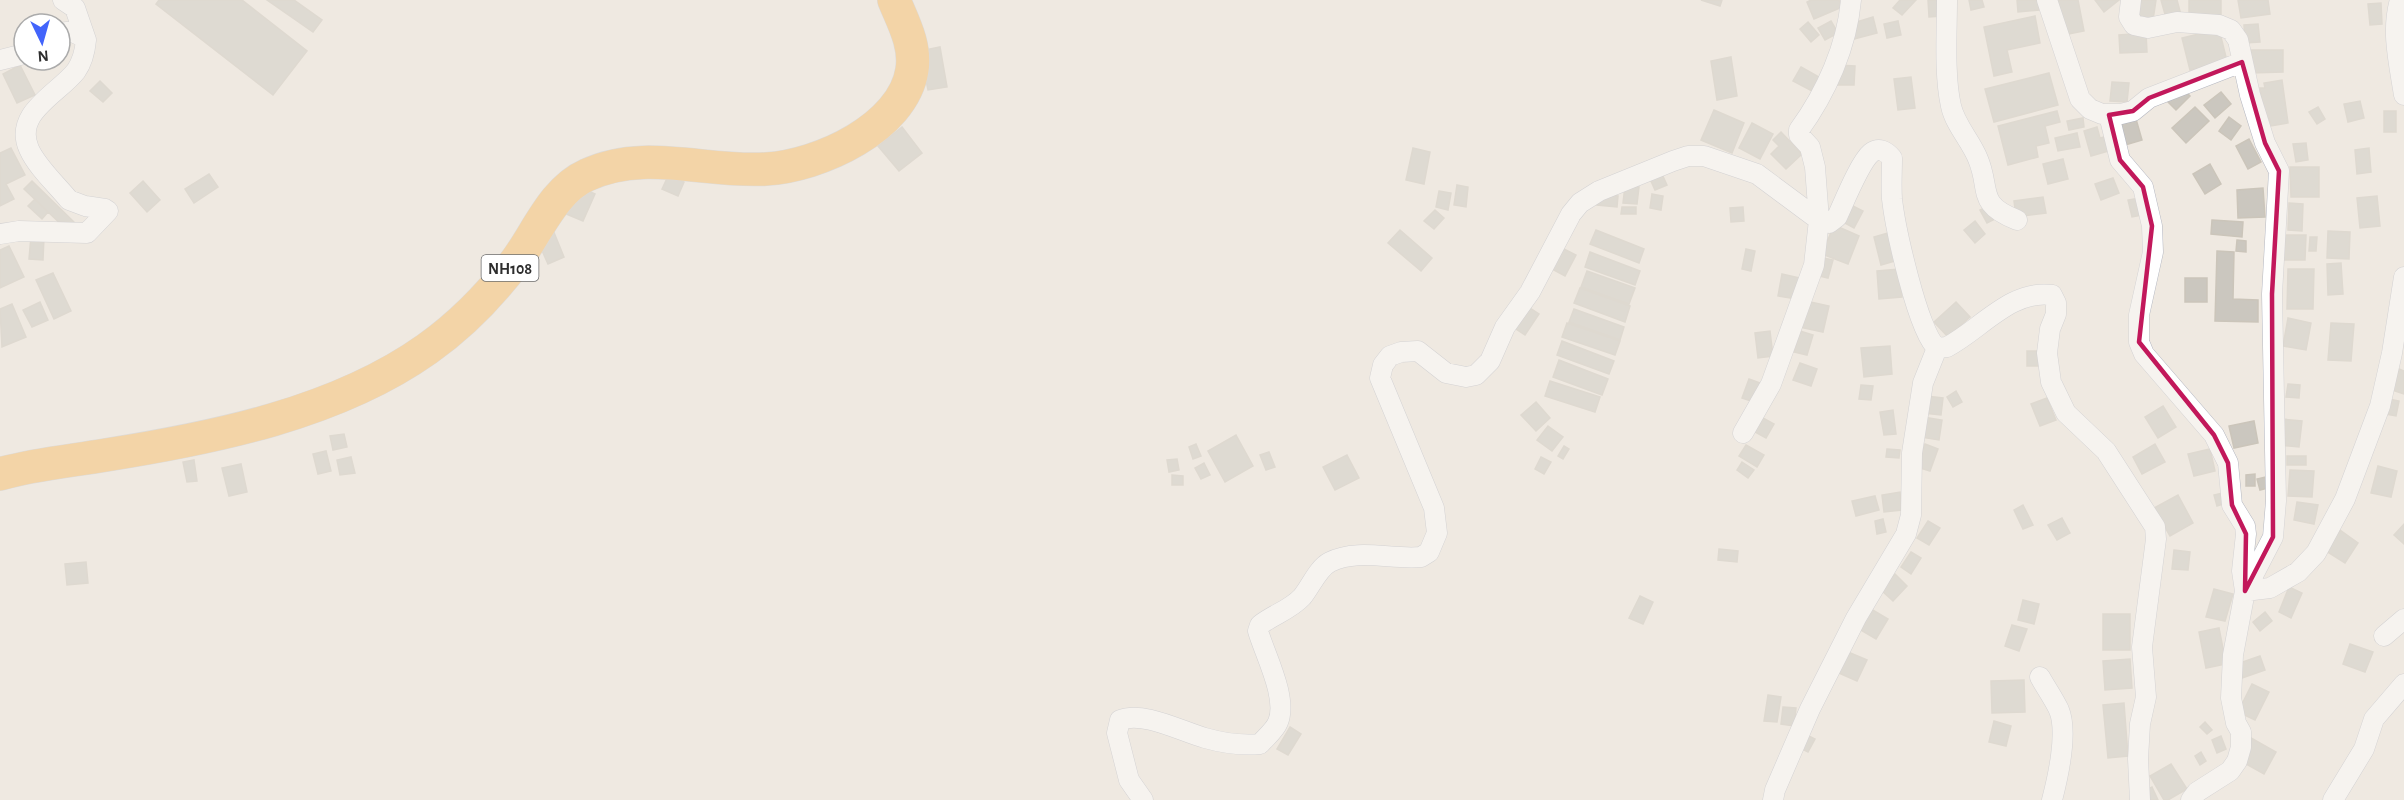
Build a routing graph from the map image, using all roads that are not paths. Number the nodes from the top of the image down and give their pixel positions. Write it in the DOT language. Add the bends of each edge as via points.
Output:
graph roads {
  1 [pos="63,0"];
  2 [pos="894,0"];
  3 [pos="1851,0"];
  4 [pos="1947,0"];
  5 [pos="2047,0"];
  6 [pos="2131,0"];
  7 [pos="2400,0"];
  8 [pos="72,33"];
  9 [pos="86,40"];
  10 [pos="2242,62"];
  11 [pos="2404,94"];
  12 [pos="2109,115"];
  13 [pos="1819,220"];
  14 [pos="2017,220"];
  15 [pos="0,234"];
  16 [pos="2404,277"];
  17 [pos="1937,348"];
  18 [pos="1743,433"];
  19 [pos="0,474"];
  20 [pos="2245,591"];
  21 [pos="2404,619"];
  22 [pos="2384,636"];
  23 [pos="2040,677"];
  24 [pos="2404,684"];
  25 [pos="1143,800"];
  26 [pos="1773,800"];
  27 [pos="2052,800"];
  28 [pos="2140,800"];
  29 [pos="2191,800"];
  30 [pos="2333,800"];
  1 -- 9 [label="street" via="75,8"];
  2 -- 19 [label="highway, NH108" via="912,54 907,89 879,124 854,141 797,165 765,170 653,162 607,166 583,176 560,195 516,261 459,323 426,350 375,380 301,411 206,436"];
  3 -- 13 [label="street" via="1836,60 1821,94 1798,130 1813,157"];
  4 -- 14 [label="street" via="1951,105 1979,161 1985,195 2004,215"];
  5 -- 12 [label="street" via="2080,99 2090,109"];
  6 -- 10 [label="street" via="2129,17 2134,25 2148,28 2177,22 2219,25 2231,30 2238,40"];
  7 -- 11 [label="street" via="2396,39"];
  8 -- 9 [label="street"];
  9 -- 15 [label="street" via="85,54 76,70 29,118 27,140 36,160 69,200 108,211 87,233"];
  10 -- 12 [label="street" via="2150,98 2133,111"];
  10 -- 20 [label="street" via="2265,143 2279,171 2272,294 2276,501 2272,537"];
  12 -- 20 [label="street" via="2120,160 2143,187 2152,226 2153,252 2139,315 2139,342 2144,354 2214,435 2228,463 2232,505 2245,526"];
  13 -- 17 [label="street" via="1832,222 1872,153 1880,150 1892,158 1892,200 1911,288 1922,327"];
  13 -- 18 [label="street" via="1814,265 1802,303 1771,384"];
  13 -- 25 [label="street" via="1757,174 1704,156 1688,156 1580,202 1530,292 1505,327 1490,361 1476,375 1446,373 1418,351 1390,356 1380,378 1434,508 1434,544 1421,557 1363,555 1332,561 1323,566 1300,599 1260,625 1258,631 1281,708 1278,723 1260,744 1206,739 1141,717 1120,720 1117,733 1129,780"];
  16 -- 20 [label="street" via="2380,406 2345,499 2316,554 2298,572 2270,588"];
  17 -- 26 [label="street" via="1923,383 1912,453 1911,515 1906,534 1856,618 1810,709"];
  17 -- 28 [label="street" via="1956,342 2027,297 2039,293 2052,295 2056,303 2047,353 2051,382 2066,413 2106,451 2155,527 2142,646 2146,697 2140,724"];
  20 -- 29 [label="street" via="2233,655 2231,698 2241,747 2230,771"];
  21 -- 22 [label="street"];
  23 -- 27 [label="street" via="2062,722"];
  24 -- 30 [label="street" via="2374,719 2364,749"];
}
